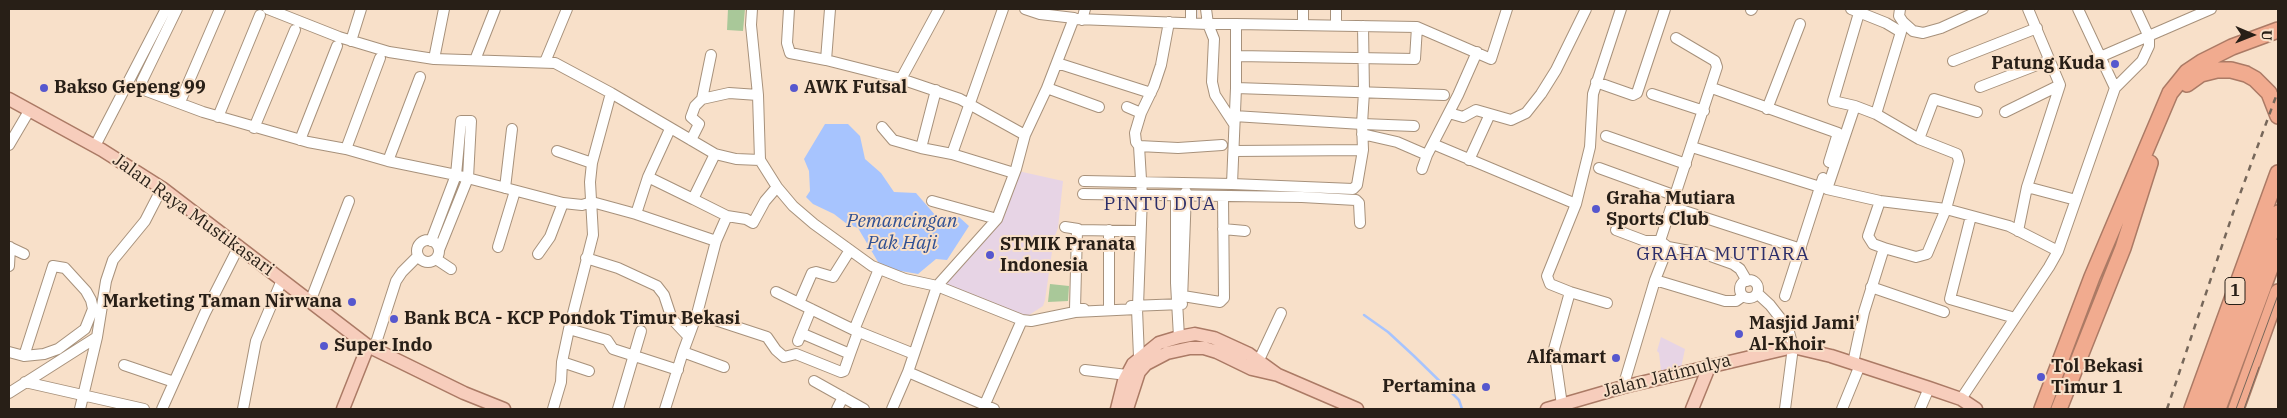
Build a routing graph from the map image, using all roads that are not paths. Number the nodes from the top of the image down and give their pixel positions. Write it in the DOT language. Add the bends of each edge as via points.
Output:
graph roads {
  1 [pos="166,9"];
  2 [pos="177,9"];
  3 [pos="220,9"];
  4 [pos="361,9"];
  5 [pos="444,9"];
  6 [pos="494,9"];
  7 [pos="567,9"];
  8 [pos="752,9"];
  9 [pos="789,9"];
  10 [pos="830,9"];
  11 [pos="939,9"];
  12 [pos="1003,9"];
  13 [pos="1025,9"];
  14 [pos="1085,9"];
  15 [pos="1151,9"];
  16 [pos="1192,9"];
  17 [pos="1206,9"];
  18 [pos="1303,9"];
  19 [pos="1336,9"];
  20 [pos="1507,9"];
  21 [pos="1586,9"];
  22 [pos="1621,9"];
  23 [pos="1665,9"];
  24 [pos="1983,9"];
  25 [pos="2028,9"];
  26 [pos="2078,9"];
  27 [pos="2136,9"];
  28 [pos="2211,9"];
  29 [pos="1855,11"];
  30 [pos="264,12"];
  31 [pos="1900,12"];
  32 [pos="1151,21"];
  33 [pos="1169,22"];
  34 [pos="1191,23"];
  35 [pos="1208,24"];
  36 [pos="1236,24"];
  37 [pos="1800,24"];
  38 [pos="1303,25"];
  39 [pos="1336,25"];
  40 [pos="1363,26"];
  41 [pos="1417,27"];
  42 [pos="2037,28"];
  43 [pos="295,30"];
  44 [pos="2278,30"];
  45 [pos="2149,37"];
  46 [pos="1676,38"];
  47 [pos="351,41"];
  48 [pos="337,46"];
  49 [pos="1476,52"];
  50 [pos="711,55"];
  51 [pos="1237,56"];
  52 [pos="2100,57"];
  53 [pos="380,58"];
  54 [pos="434,59"];
  55 [pos="1364,59"];
  56 [pos="475,60"];
  57 [pos="826,60"];
  58 [pos="2050,60"];
  59 [pos="1953,61"];
  60 [pos="546,62"];
  61 [pos="1057,63"];
  62 [pos="420,77"];
  63 [pos="900,79"];
  64 [pos="1596,82"];
  65 [pos="2060,85"];
  66 [pos="1980,87"];
  67 [pos="1047,88"];
  68 [pos="1236,88"];
  69 [pos="1712,88"];
  70 [pos="2115,88"];
  71 [pos="936,90"];
  72 [pos="1364,92"];
  73 [pos="611,93"];
  74 [pos="1151,93"];
  75 [pos="1652,94"];
  76 [pos="758,95"];
  77 [pos="1444,95"];
  78 [pos="9,99"];
  79 [pos="702,99"];
  80 [pos="180,102"];
  81 [pos="968,103"];
  82 [pos="1854,106"];
  83 [pos="1099,107"];
  84 [pos="1127,107"];
  85 [pos="1767,109"];
  86 [pos="29,111"];
  87 [pos="1704,111"];
  88 [pos="1977,112"];
  89 [pos="2005,112"];
  90 [pos="1141,113"];
  91 [pos="1449,113"];
  92 [pos="1490,114"];
  93 [pos="1876,114"];
  94 [pos="218,116"];
  95 [pos="2278,116"];
  96 [pos="1234,120"];
  97 [pos="1414,126"];
  98 [pos="254,128"];
  99 [pos="670,128"];
  100 [pos="882,128"];
  101 [pos="512,129"];
  102 [pos="1362,129"];
  103 [pos="1024,134"];
  104 [pos="1606,136"];
  105 [pos="1919,139"];
  106 [pos="300,140"];
  107 [pos="690,140"];
  108 [pos="1433,144"];
  109 [pos="9,145"];
  110 [pos="1222,145"];
  111 [pos="94,146"];
  112 [pos="1139,146"];
  113 [pos="1692,147"];
  114 [pos="921,148"];
  115 [pos="346,149"];
  116 [pos="1363,150"];
  117 [pos="557,151"];
  118 [pos="1234,151"];
  119 [pos="715,154"];
  120 [pos="952,154"];
  121 [pos="1427,155"];
  122 [pos="760,160"];
  123 [pos="1468,160"];
  124 [pos="388,161"];
  125 [pos="592,163"];
  126 [pos="1686,164"];
  127 [pos="1600,168"];
  128 [pos="1422,169"];
  129 [pos="2278,173"];
  130 [pos="1014,174"];
  131 [pos="456,175"];
  132 [pos="648,177"];
  133 [pos="468,178"];
  134 [pos="1084,181"];
  135 [pos="1187,183"];
  136 [pos="1232,184"];
  137 [pos="777,187"];
  138 [pos="1820,187"];
  139 [pos="2027,187"];
  140 [pos="162,188"];
  141 [pos="510,190"];
  142 [pos="1142,190"];
  143 [pos="1083,194"];
  144 [pos="1181,196"];
  145 [pos="1676,196"];
  146 [pos="1223,197"];
  147 [pos="693,199"];
  148 [pos="2076,200"];
  149 [pos="349,201"];
  150 [pos="932,201"];
  151 [pos="1880,201"];
  152 [pos="592,202"];
  153 [pos="564,203"];
  154 [pos="1576,204"];
  155 [pos="1672,207"];
  156 [pos="1946,209"];
  157 [pos="2278,213"];
  158 [pos="636,214"];
  159 [pos="727,216"];
  160 [pos="1971,216"];
  161 [pos="997,219"];
  162 [pos="1360,223"];
  163 [pos="1065,227"];
  164 [pos="1078,229"];
  165 [pos="1223,229"];
  166 [pos="1108,230"];
  167 [pos="1140,230"];
  168 [pos="1616,230"];
  169 [pos="2018,230"];
  170 [pos="1245,231"];
  171 [pos="431,241"];
  172 [pos="716,241"];
  173 [pos="1664,244"];
  174 [pos="239,246"];
  175 [pos="9,247"];
  176 [pos="498,247"];
  177 [pos="2278,247"];
  178 [pos="1884,248"];
  179 [pos="1801,249"];
  180 [pos="850,250"];
  181 [pos="2058,251"];
  182 [pos="24,254"];
  183 [pos="437,254"];
  184 [pos="538,254"];
  185 [pos="418,256"];
  186 [pos="586,258"];
  187 [pos="9,266"];
  188 [pos="451,269"];
  189 [pos="879,270"];
  190 [pos="282,280"];
  191 [pos="1655,280"];
  192 [pos="1747,280"];
  193 [pos="937,286"];
  194 [pos="1871,287"];
  195 [pos="776,292"];
  196 [pos="1570,292"];
  197 [pos="2278,292"];
  198 [pos="1758,293"];
  199 [pos="1743,296"];
  200 [pos="1785,296"];
  201 [pos="1181,301"];
  202 [pos="310,302"];
  203 [pos="799,303"];
  204 [pos="1607,303"];
  205 [pos="1138,306"];
  206 [pos="1109,307"];
  207 [pos="811,309"];
  208 [pos="1944,312"];
  209 [pos="1281,313"];
  210 [pos="2278,313"];
  211 [pos="697,314"];
  212 [pos="2015,318"];
  213 [pos="1022,320"];
  214 [pos="569,329"];
  215 [pos="641,331"];
  216 [pos="856,331"];
  217 [pos="687,335"];
  218 [pos="97,337"];
  219 [pos="1179,337"];
  220 [pos="1793,347"];
  221 [pos="371,348"];
  222 [pos="9,352"];
  223 [pos="683,352"];
  224 [pos="850,354"];
  225 [pos="914,354"];
  226 [pos="634,355"];
  227 [pos="24,356"];
  228 [pos="1139,357"];
  229 [pos="1259,360"];
  230 [pos="562,362"];
  231 [pos="1857,364"];
  232 [pos="124,365"];
  233 [pos="1709,366"];
  234 [pos="724,367"];
  235 [pos="678,370"];
  236 [pos="1085,370"];
  237 [pos="589,371"];
  238 [pos="908,372"];
  239 [pos="1127,375"];
  240 [pos="1278,375"];
  241 [pos="814,380"];
  242 [pos="25,382"];
  243 [pos="174,382"];
  244 [pos="1623,387"];
  245 [pos="1929,388"];
  246 [pos="9,393"];
  247 [pos="84,394"];
  248 [pos="843,397"];
  249 [pos="1961,400"];
  250 [pos="1562,405"];
  251 [pos="990,407"];
  252 [pos="2051,408"];
  253 [pos="80,409"];
  254 [pos="144,409"];
  255 [pos="162,409"];
  256 [pos="243,409"];
  257 [pos="343,409"];
  258 [pos="504,409"];
  259 [pos="553,409"];
  260 [pos="618,409"];
  261 [pos="665,409"];
  262 [pos="837,409"];
  263 [pos="864,409"];
  264 [pos="892,409"];
  265 [pos="1117,409"];
  266 [pos="1127,409"];
  267 [pos="1357,409"];
  268 [pos="1547,409"];
  269 [pos="1692,409"];
  270 [pos="1785,409"];
  271 [pos="1842,409"];
  272 [pos="1920,409"];
  273 [pos="1976,409"];
  274 [pos="2192,409"];
  275 [pos="2206,409"];
  276 [pos="2218,409"];
  277 [pos="2236,409"];
  278 [pos="2240,409"];
  1 -- 111 [label="street"];
  2 -- 80 [label="street" via="142,81 144,90"];
  3 -- 80 [label="street"];
  4 -- 47 [label="street"];
  5 -- 54 [label="street"];
  6 -- 56 [label="street"];
  7 -- 60 [label="street"];
  8 -- 76 [label="street"];
  9 -- 57 [label="street" via="787,43 790,53"];
  10 -- 57 [label="street"];
  11 -- 63 [label="street"];
  12 -- 81 [label="street"];
  13 -- 61 [label="street" via="1074,18"];
  14 -- 32 [label="street" via="1080,19"];
  15 -- 32 [label="street"];
  16 -- 34 [label="street"];
  17 -- 35 [label="street"];
  18 -- 38 [label="street"];
  19 -- 39 [label="street"];
  20 -- 49 [label="street" via="1491,59"];
  21 -- 92 [label="street" via="1556,70 1529,111 1511,120"];
  22 -- 64 [label="street"];
  23 -- 64 [label="street" via="1637,93 1633,95"];
  24 -- 31 [label="street" via="1923,33 1913,31"];
  25 -- 42 [label="street"];
  26 -- 52 [label="street"];
  27 -- 45 [label="street"];
  28 -- 45 [label="street"];
  29 -- 82 [label="street" via="1833,101"];
  29 -- 93 [label="street" via="1901,32"];
  30 -- 47 [label="street"];
  30 -- 94 [label="street"];
  32 -- 33 [label="street"];
  33 -- 34 [label="street"];
  33 -- 74 [label="street" via="1161,65"];
  34 -- 35 [label="street"];
  35 -- 36 [label="street"];
  35 -- 96 [label="street" via="1214,39 1212,82 1215,95"];
  36 -- 38 [label="street"];
  36 -- 51 [label="street"];
  37 -- 85 [label="street"];
  38 -- 39 [label="street"];
  39 -- 40 [label="street"];
  40 -- 41 [label="street"];
  40 -- 55 [label="street"];
  41 -- 49 [label="street"];
  41 -- 55 [label="street" via="1416,58"];
  42 -- 58 [label="street"];
  42 -- 59 [label="street"];
  43 -- 98 [label="street"];
  44 -- 252 [label="highway" via="2202,62 2187,72 2170,93 2092,277"];
  45 -- 52 [label="street"];
  45 -- 70 [label="street" via="2146,56"];
  46 -- 69 [label="street" via="1715,61 1717,67"];
  47 -- 54 [label="street" via="381,51"];
  48 -- 106 [label="street"];
  49 -- 91 [label="street"];
  50 -- 79 [label="street"];
  51 -- 55 [label="street"];
  51 -- 68 [label="street"];
  52 -- 70 [label="street"];
  53 -- 115 [label="street"];
  54 -- 56 [label="street"];
  55 -- 72 [label="street"];
  56 -- 60 [label="street"];
  57 -- 63 [label="street"];
  58 -- 65 [label="street"];
  58 -- 66 [label="street"];
  60 -- 73 [label="street" via="562,65"];
  61 -- 67 [label="street"];
  61 -- 74 [label="street"];
  62 -- 124 [label="street"];
  63 -- 71 [label="street"];
  64 -- 154 [label="street" via="1590,147"];
  65 -- 89 [label="street"];
  65 -- 139 [label="street"];
  67 -- 83 [label="street"];
  67 -- 103 [label="street"];
  68 -- 72 [label="street"];
  68 -- 96 [label="street"];
  69 -- 85 [label="street"];
  69 -- 87 [label="street"];
  70 -- 148 [label="street"];
  71 -- 81 [label="street"];
  71 -- 114 [label="street"];
  72 -- 77 [label="street"];
  72 -- 102 [label="street"];
  73 -- 99 [label="street"];
  73 -- 125 [label="street"];
  74 -- 90 [label="street"];
  75 -- 87 [label="street"];
  76 -- 79 [label="street" via="729,93"];
  76 -- 122 [label="street"];
  78 -- 86 [label="main road, Jalan Raya Mustikasari"];
  79 -- 107 [label="street" via="691,117 699,124"];
  80 -- 94 [label="street"];
  81 -- 103 [label="street"];
  81 -- 120 [label="street"];
  82 -- 93 [label="street"];
  82 -- 151 [label="street" via="1827,189"];
  84 -- 90 [label="street"];
  85 -- 138 [label="street" via="1838,133"];
  86 -- 109 [label="street"];
  86 -- 111 [label="main road, Jalan Raya Mustikasari"];
  87 -- 113 [label="street"];
  88 -- 105 [label="street" via="1934,99"];
  90 -- 112 [label="street" via="1135,133"];
  91 -- 92 [label="street" via="1463,117 1474,110"];
  91 -- 108 [label="street"];
  92 -- 123 [label="street"];
  93 -- 105 [label="street"];
  94 -- 98 [label="street"];
  95 -- 252 [label="highway" via="2268,93 2259,83 2246,74 2231,70 2201,74 2178,94 2162,125 2123,248"];
  96 -- 102 [label="street"];
  96 -- 118 [label="street"];
  97 -- 102 [label="street"];
  98 -- 106 [label="street"];
  99 -- 107 [label="street"];
  99 -- 132 [label="street"];
  100 -- 114 [label="street" via="893,140"];
  101 -- 141 [label="street"];
  102 -- 116 [label="street"];
  102 -- 121 [label="street"];
  103 -- 130 [label="street"];
  104 -- 126 [label="street"];
  105 -- 156 [label="street" via="1959,157"];
  106 -- 115 [label="street"];
  107 -- 119 [label="street"];
  108 -- 121 [label="street"];
  108 -- 123 [label="street"];
  110 -- 112 [label="street"];
  111 -- 140 [label="main road, Jalan Raya Mustikasari"];
  112 -- 142 [label="street"];
  113 -- 126 [label="street"];
  113 -- 138 [label="street"];
  114 -- 120 [label="street"];
  115 -- 124 [label="street"];
  116 -- 118 [label="street"];
  116 -- 136 [label="street" via="1357,185 1353,189"];
  117 -- 125 [label="street"];
  118 -- 136 [label="street"];
  119 -- 122 [label="street"];
  119 -- 147 [label="street"];
  120 -- 130 [label="street"];
  121 -- 128 [label="street"];
  122 -- 137 [label="street"];
  123 -- 154 [label="street"];
  124 -- 131 [label="street"];
  125 -- 152 [label="street"];
  126 -- 145 [label="street"];
  127 -- 145 [label="street"];
  129 -- 274 [label="highway, 1"];
  130 -- 161 [label="street"];
  131 -- 133 [label="street"];
  131 -- 133 [label="street" via="461,121 471,121"];
  131 -- 171 [label="street"];
  132 -- 147 [label="street"];
  132 -- 158 [label="street"];
  133 -- 141 [label="street"];
  133 -- 183 [label="street"];
  134 -- 142 [label="street"];
  135 -- 136 [label="street"];
  135 -- 142 [label="street"];
  135 -- 144 [label="street"];
  137 -- 159 [label="street" via="753,223"];
  137 -- 180 [label="street" via="800,212"];
  138 -- 179 [label="street"];
  139 -- 148 [label="street"];
  139 -- 169 [label="street"];
  140 -- 174 [label="main road, Jalan Raya Mustikasari"];
  140 -- 218 [label="street" via="145,221 113,260 106,281"];
  141 -- 153 [label="street"];
  141 -- 176 [label="street"];
  142 -- 143 [label="street"];
  142 -- 144 [label="street"];
  142 -- 167 [label="street"];
  144 -- 146 [label="street"];
  144 -- 201 [label="street"];
  145 -- 155 [label="street"];
  146 -- 162 [label="street" via="1356,200"];
  146 -- 165 [label="street"];
  147 -- 159 [label="street"];
  148 -- 181 [label="street"];
  149 -- 202 [label="street"];
  150 -- 161 [label="street"];
  151 -- 156 [label="street"];
  151 -- 178 [label="street" via="1868,236 1873,244"];
  152 -- 153 [label="street" via="582,205"];
  152 -- 158 [label="street"];
  152 -- 186 [label="street" via="593,235"];
  153 -- 184 [label="street" via="550,237"];
  154 -- 196 [label="street" via="1547,276 1550,284"];
  155 -- 173 [label="street"];
  155 -- 179 [label="street"];
  156 -- 160 [label="street"];
  156 -- 178 [label="street" via="1927,254 1916,257"];
  157 -- 275 [label="highway, 1"];
  158 -- 172 [label="street"];
  159 -- 172 [label="street"];
  160 -- 169 [label="street"];
  160 -- 212 [label="street" via="1950,299"];
  161 -- 193 [label="street"];
  163 -- 164 [label="street"];
  164 -- 166 [label="street"];
  164 -- 206 [label="street" via="1075,309"];
  165 -- 170 [label="street"];
  165 -- 201 [label="street" via="1223,301"];
  166 -- 167 [label="street"];
  166 -- 206 [label="street"];
  167 -- 205 [label="street"];
  168 -- 173 [label="street"];
  169 -- 181 [label="street"];
  171 -- 183 [label="street" via="436,244"];
  171 -- 185 [label="street" via="421,243"];
  172 -- 211 [label="street"];
  173 -- 191 [label="street"];
  173 -- 192 [label="street" via="1733,264"];
  174 -- 190 [label="main road, Jalan Raya Mustikasari"];
  174 -- 243 [label="street"];
  175 -- 182 [label="street"];
  175 -- 187 [label="street"];
  177 -- 276 [label="highway, 1"];
  178 -- 194 [label="street"];
  179 -- 200 [label="street"];
  180 -- 189 [label="street"];
  180 -- 203 [label="street" via="833,277 812,273"];
  181 -- 212 [label="street"];
  183 -- 185 [label="street" via="426,262"];
  183 -- 188 [label="street"];
  185 -- 221 [label="street" via="396,281"];
  186 -- 214 [label="street"];
  186 -- 217 [label="street" via="657,286 664,295 672,318"];
  189 -- 193 [label="street"];
  189 -- 216 [label="street"];
  190 -- 202 [label="main road, Jalan Raya Mustikasari"];
  190 -- 256 [label="street" via="256,341"];
  191 -- 199 [label="street" via="1725,301 1736,301"];
  191 -- 244 [label="street"];
  192 -- 198 [label="street" via="1756,283"];
  192 -- 199 [label="street" via="1741,286"];
  193 -- 213 [label="street"];
  193 -- 225 [label="street"];
  194 -- 208 [label="street"];
  194 -- 231 [label="street"];
  195 -- 203 [label="street"];
  196 -- 204 [label="street"];
  196 -- 250 [label="street" via="1554,349"];
  197 -- 277 [label="highway"];
  198 -- 199 [label="street" via="1753,297"];
  198 -- 220 [label="street" via="1788,328"];
  201 -- 205 [label="street"];
  201 -- 219 [label="street"];
  202 -- 221 [label="main road, Jalan Raya Mustikasari"];
  203 -- 207 [label="street"];
  205 -- 206 [label="street"];
  207 -- 216 [label="street"];
  207 -- 224 [label="street" via="799,337"];
  209 -- 229 [label="street"];
  210 -- 278 [label="highway"];
  211 -- 217 [label="street"];
  211 -- 224 [label="street" via="767,337 784,357 796,354 841,372"];
  212 -- 249 [label="street"];
  213 -- 228 [label="street" via="1075,312 1137,309"];
  213 -- 251 [label="street"];
  214 -- 226 [label="street" via="607,340 613,349"];
  214 -- 230 [label="street"];
  215 -- 226 [label="street"];
  216 -- 224 [label="street"];
  216 -- 225 [label="street"];
  217 -- 223 [label="street"];
  218 -- 242 [label="street"];
  218 -- 247 [label="street"];
  219 -- 228 [label="main road" via="1159,344"];
  219 -- 229 [label="main road" via="1207,336"];
  220 -- 231 [label="main road, Jalan Jatimulya"];
  220 -- 233 [label="main road, Jalan Jatimulya"];
  220 -- 270 [label="street"];
  221 -- 257 [label="main road"];
  221 -- 258 [label="main road" via="464,394"];
  222 -- 227 [label="street"];
  223 -- 234 [label="street"];
  223 -- 235 [label="street"];
  225 -- 238 [label="street"];
  226 -- 235 [label="street"];
  226 -- 260 [label="street"];
  227 -- 227 [label="street" via="54,266 65,268 91,300 90,320 85,329 58,349"];
  228 -- 239 [label="main road"];
  229 -- 240 [label="main road"];
  230 -- 237 [label="street"];
  230 -- 259 [label="street" via="561,382"];
  231 -- 245 [label="main road, Jalan Jatimulya"];
  231 -- 271 [label="street"];
  232 -- 243 [label="street"];
  233 -- 244 [label="main road, Jalan Jatimulya"];
  233 -- 269 [label="main road"];
  235 -- 261 [label="street"];
  236 -- 239 [label="street"];
  238 -- 251 [label="street"];
  238 -- 264 [label="street"];
  239 -- 265 [label="main road"];
  240 -- 266 [label="main road" via="1257,372 1204,348 1175,350 1146,364"];
  240 -- 267 [label="main road"];
  241 -- 248 [label="street"];
  242 -- 246 [label="street"];
  242 -- 247 [label="street"];
  243 -- 255 [label="street"];
  244 -- 250 [label="main road, Jalan Jatimulya"];
  245 -- 249 [label="main road, Jalan Jatimulya"];
  245 -- 272 [label="street"];
  247 -- 253 [label="street"];
  247 -- 254 [label="street"];
  248 -- 262 [label="street"];
  248 -- 263 [label="street"];
  249 -- 273 [label="main road, Jalan Jatimulya"];
  250 -- 268 [label="main road, Jalan Jatimulya"];
}
